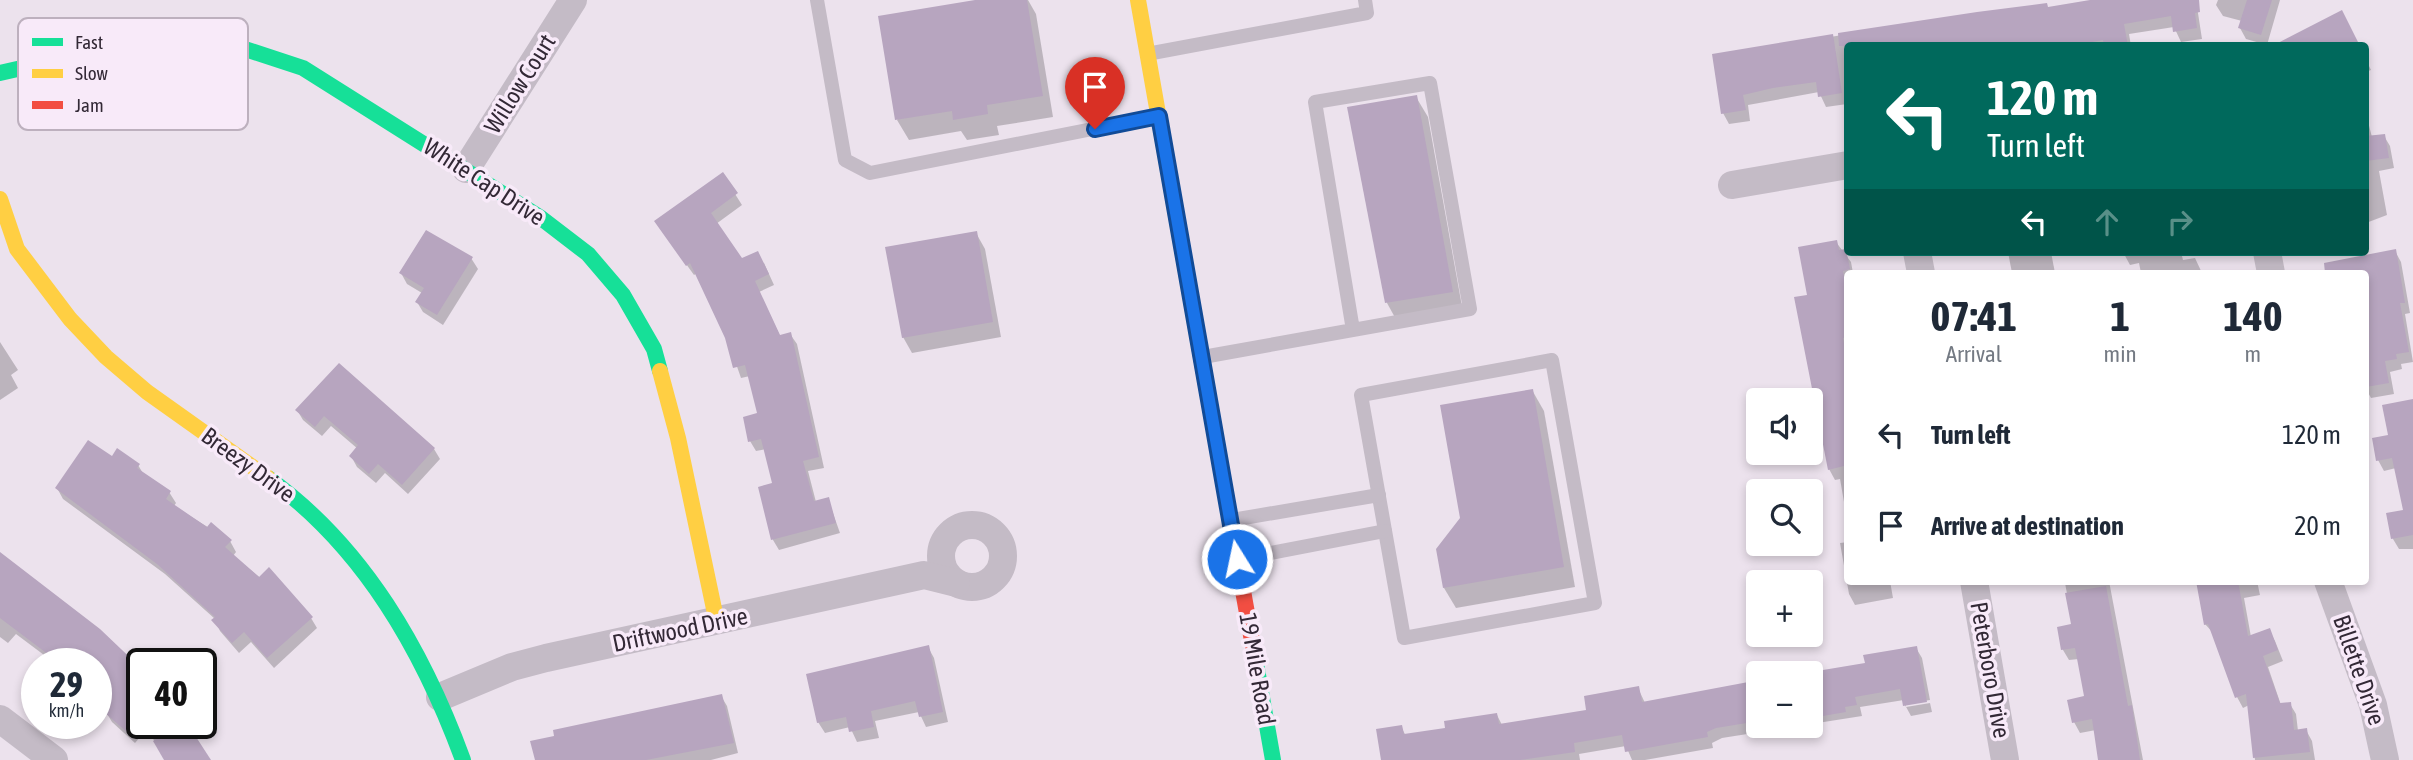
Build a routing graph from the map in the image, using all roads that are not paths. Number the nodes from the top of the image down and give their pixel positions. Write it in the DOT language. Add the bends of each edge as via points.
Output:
graph roads {
  1 [pos="573,0"];
  2 [pos="817,0"];
  3 [pos="1138,0"];
  4 [pos="1365,0"];
  5 [pos="248,50"];
  6 [pos="1147,54"];
  7 [pos="18,69"];
  8 [pos="0,73"];
  9 [pos="1159,116"];
  10 [pos="1844,167"];
  11 [pos="466,169"];
  12 [pos="1732,185"];
  13 [pos="0,199"];
  14 [pos="1353,330"];
  15 [pos="1202,357"];
  16 [pos="1379,495"];
  17 [pos="1230,520"];
  18 [pos="1385,531"];
  19 [pos="943,547"];
  20 [pos="1237,559"];
  21 [pos="924,575"];
  22 [pos="956,583"];
  23 [pos="1975,585"];
  24 [pos="2330,585"];
  25 [pos="717,623"];
  26 [pos="440,697"];
  27 [pos="0,719"];
  28 [pos="54,760"];
  29 [pos="463,760"];
  30 [pos="1273,760"];
  31 [pos="2005,760"];
  32 [pos="2385,760"];
  1 -- 11 [label="street, Willow Court"];
  2 -- 9 [label="lane" via="845,160 870,173"];
  3 -- 6 [label="street, 19 Mile Road"];
  4 -- 6 [label="lane" via="1367,13"];
  5 -- 11 [label="street, White Cap Drive" via="303,68"];
  6 -- 9 [label="street, 19 Mile Road"];
  7 -- 8 [label="street, White Cap Drive"];
  9 -- 15 [label="street, 19 Mile Road"];
  10 -- 12 [label="street"];
  11 -- 25 [label="street, White Cap Drive" via="587,254 623,295 654,349"];
  13 -- 26 [label="street, Breezy Drive" via="17,249 70,319 106,357 147,392 266,476 323,524 357,562 400,622"];
  14 -- 14 [label="lane" via="1470,309 1430,83 1315,102"];
  14 -- 15 [label="lane"];
  15 -- 17 [label="street, 19 Mile Road"];
  16 -- 17 [label="lane"];
  16 -- 18 [label="lane"];
  16 -- 18 [label="lane" via="1361,395 1552,360 1595,603 1404,638"];
  17 -- 20 [label="street, 19 Mile Road"];
  18 -- 20 [label="lane"];
  19 -- 21 [label="street, Driftwood Drive"];
  19 -- 22 [label="street" via="943,567"];
  19 -- 22 [label="street, Driftwood Drive" via="955,530 964,526 985,528 999,542 1003,561 993,579 975,587"];
  20 -- 30 [label="street, 19 Mile Road"];
  21 -- 22 [label="street, Driftwood Drive"];
  21 -- 25 [label="street, Driftwood Drive"];
  23 -- 31 [label="street, Peterboro Drive"];
  24 -- 32 [label="street, Billette Drive" via="2373,705"];
  25 -- 26 [label="street, Driftwood Drive" via="512,667"];
  26 -- 29 [label="street, Breezy Drive"];
  27 -- 28 [label="street"];
}
